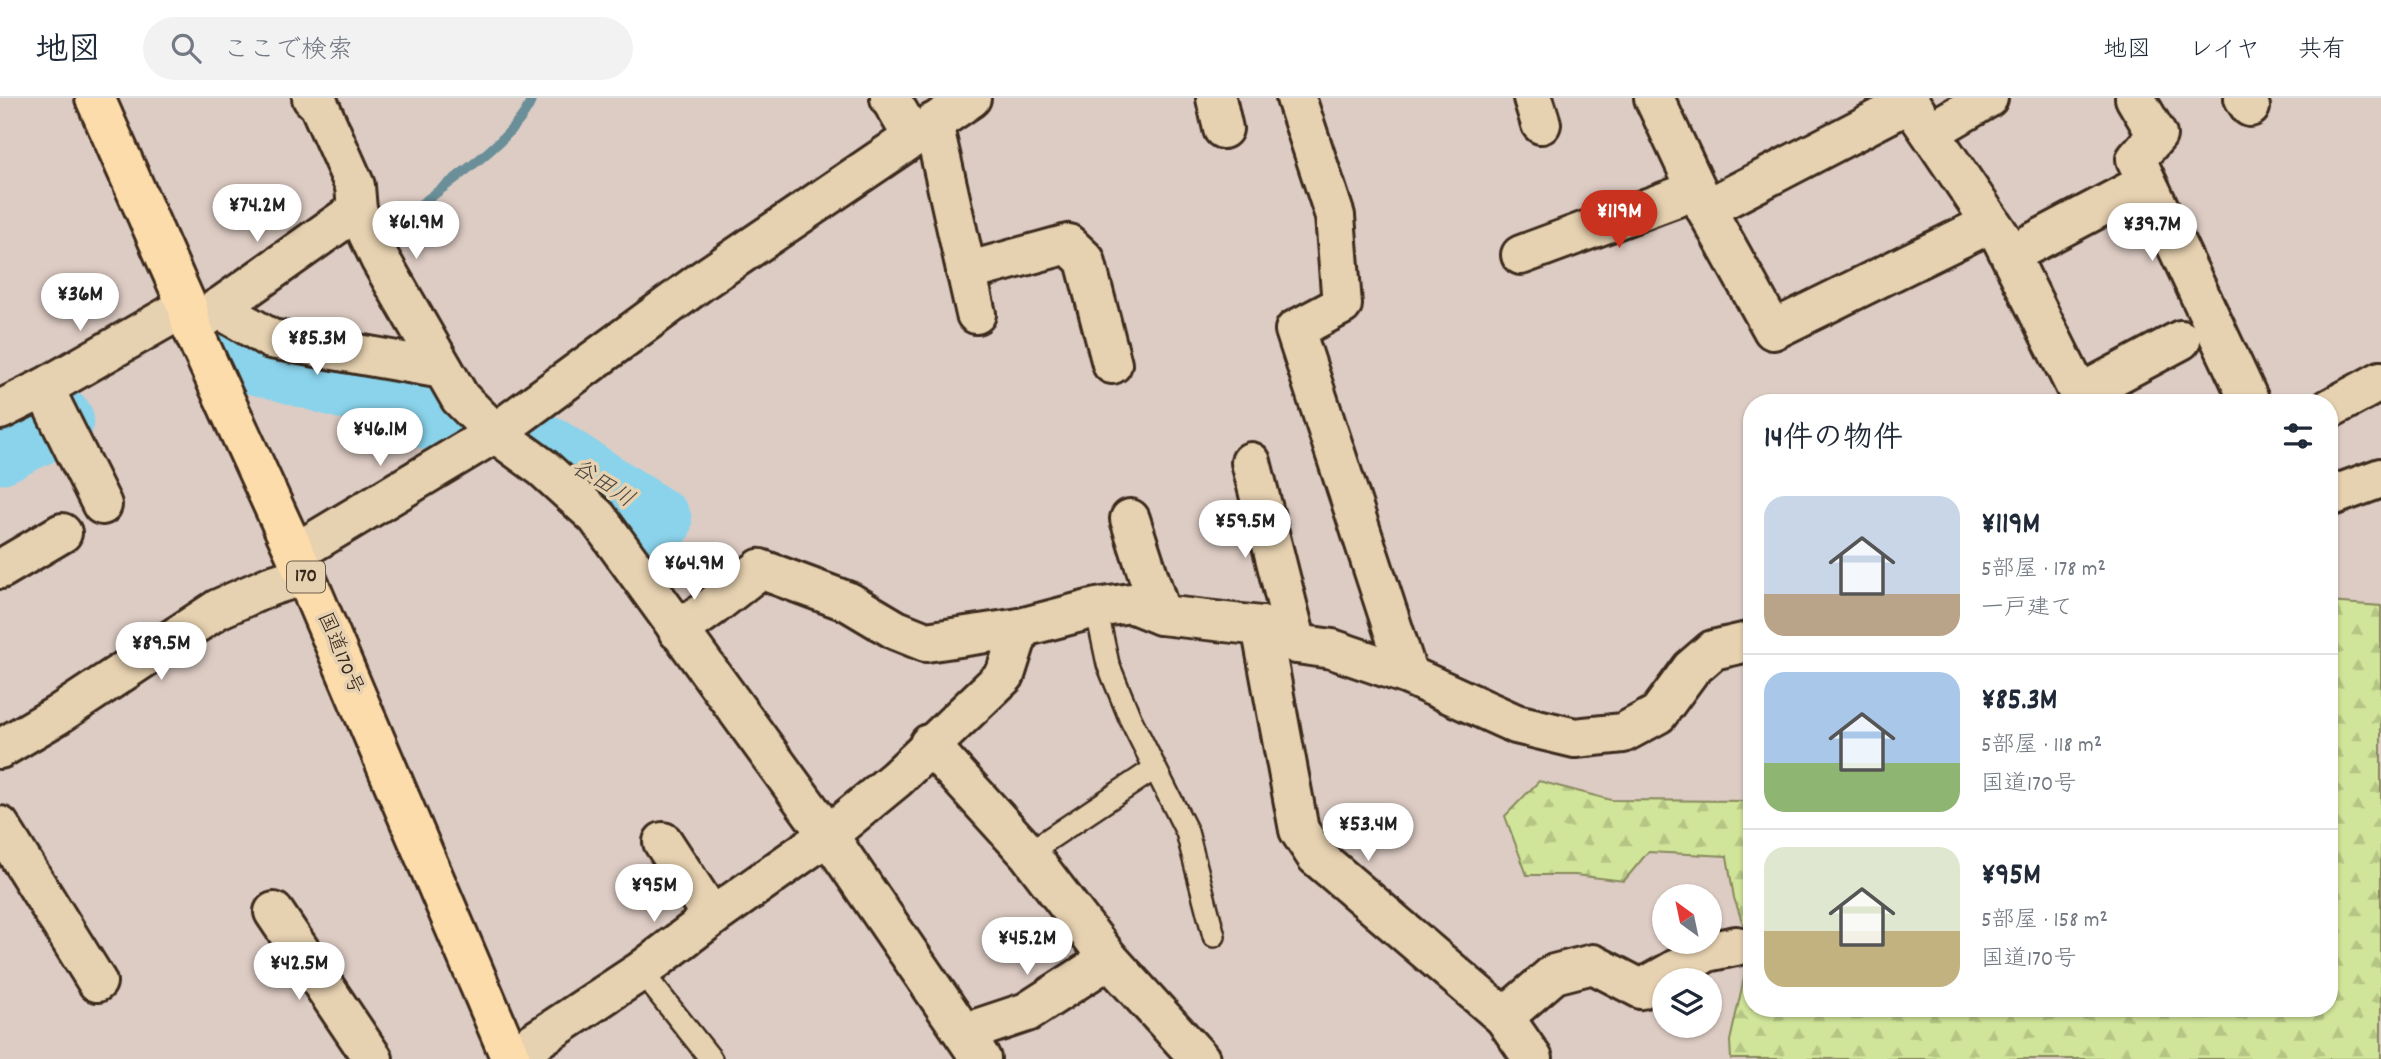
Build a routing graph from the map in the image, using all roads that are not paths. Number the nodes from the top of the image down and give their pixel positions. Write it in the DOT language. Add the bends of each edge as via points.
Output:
graph roads {
  1 [pos="95,98"];
  2 [pos="890,98"];
  3 [pos="971,98"];
  4 [pos="1296,98"];
  5 [pos="1654,98"];
  6 [pos="1988,98"];
  7 [pos="2135,98"];
  8 [pos="320,100"];
  9 [pos="1933,112"];
  10 [pos="923,130"];
  11 [pos="2129,192"];
  12 [pos="1701,200"];
  13 [pos="357,210"];
  14 [pos="1991,223"];
  15 [pos="2019,250"];
  16 [pos="1521,255"];
  17 [pos="966,272"];
  18 [pos="199,314"];
  19 [pos="976,314"];
  20 [pos="2181,341"];
  21 [pos="1112,364"];
  22 [pos="443,369"];
  23 [pos="2381,381"];
  24 [pos="44,388"];
  25 [pos="2088,394"];
  26 [pos="2088,394"];
  27 [pos="2096,394"];
  28 [pos="2246,394"];
  29 [pos="2338,403"];
  30 [pos="0,410"];
  31 [pos="495,433"];
  32 [pos="1251,462"];
  33 [pos="2381,478"];
  34 [pos="2338,494"];
  35 [pos="102,505"];
  36 [pos="1130,519"];
  37 [pos="62,533"];
  38 [pos="300,564"];
  39 [pos="0,568"];
  40 [pos="1096,608"];
  41 [pos="1161,615"];
  42 [pos="1261,626"];
  43 [pos="1020,628"];
  44 [pos="678,631"];
  45 [pos="1743,643"];
  46 [pos="1297,644"];
  47 [pos="1408,675"];
  48 [pos="929,744"];
  49 [pos="0,749"];
  50 [pos="1154,769"];
  51 [pos="0,826"];
  52 [pos="828,835"];
  53 [pos="663,842"];
  54 [pos="1028,853"];
  55 [pos="274,912"];
  56 [pos="712,917"];
  57 [pos="1214,936"];
  58 [pos="1736,946"];
  59 [pos="1109,959"];
  60 [pos="641,971"];
  61 [pos="97,982"];
  62 [pos="1504,1017"];
  63 [pos="972,1046"];
  64 [pos="511,1058"];
  65 [pos="373,1059"];
  66 [pos="711,1059"];
  67 [pos="1200,1059"];
  68 [pos="1533,1059"];
  1 -- 18 [label="highway, 国道170号 / 170"];
  2 -- 10 [label="street"];
  3 -- 10 [label="street"];
  4 -- 47 [label="street" via="1335,216 1342,305 1295,330"];
  5 -- 12 [label="street"];
  6 -- 9 [label="street"];
  7 -- 28 [label="street" via="2157,135 2136,159"];
  8 -- 13 [label="street" via="355,186"];
  9 -- 15 [label="street"];
  10 -- 17 [label="street"];
  10 -- 31 [label="street" via="703,280"];
  11 -- 15 [label="street"];
  12 -- 14 [label="street" via="1910,103"];
  12 -- 14 [label="street" via="1773,330"];
  12 -- 16 [label="street"];
  13 -- 18 [label="street"];
  13 -- 22 [label="street"];
  14 -- 26 [label="street"];
  15 -- 25 [label="street"];
  17 -- 19 [label="street"];
  17 -- 21 [label="street" via="1068,244 1085,260"];
  18 -- 22 [label="street" via="271,339"];
  18 -- 24 [label="street"];
  18 -- 38 [label="highway, 国道170号 / 170"];
  20 -- 27 [label="street"];
  22 -- 31 [label="street" via="460,398"];
  23 -- 29 [label="street"];
  24 -- 30 [label="street"];
  24 -- 35 [label="street"];
  31 -- 38 [label="street"];
  31 -- 44 [label="street" via="597,517"];
  32 -- 46 [label="street"];
  33 -- 34 [label="street"];
  36 -- 41 [label="street"];
  37 -- 39 [label="street"];
  38 -- 49 [label="street" via="270,586 218,609"];
  38 -- 64 [label="highway, 国道170号 / 170"];
  40 -- 41 [label="street" via="1131,603"];
  40 -- 43 [label="street"];
  40 -- 50 [label="lane" via="1108,664"];
  41 -- 42 [label="street"];
  42 -- 46 [label="street"];
  42 -- 62 [label="street" via="1298,830 1315,856"];
  43 -- 44 [label="street" via="926,642 896,631 849,602 760,569"];
  43 -- 48 [label="street" via="1005,675"];
  44 -- 52 [label="street"];
  45 -- 47 [label="street" via="1713,650 1691,669 1658,714 1623,733 1575,738 1516,724"];
  46 -- 47 [label="street" via="1332,649"];
  48 -- 52 [label="street"];
  48 -- 54 [label="street"];
  50 -- 54 [label="lane"];
  50 -- 57 [label="lane" via="1187,832"];
  51 -- 61 [label="street"];
  52 -- 56 [label="street"];
  52 -- 63 [label="street"];
  53 -- 56 [label="street"];
  54 -- 59 [label="street"];
  55 -- 65 [label="street"];
  56 -- 60 [label="street"];
  58 -- 62 [label="street" via="1707,952 1640,989 1593,964 1554,974"];
  59 -- 63 [label="street"];
  59 -- 67 [label="street"];
  60 -- 64 [label="street"];
  60 -- 66 [label="lane"];
  62 -- 68 [label="street"];
}
